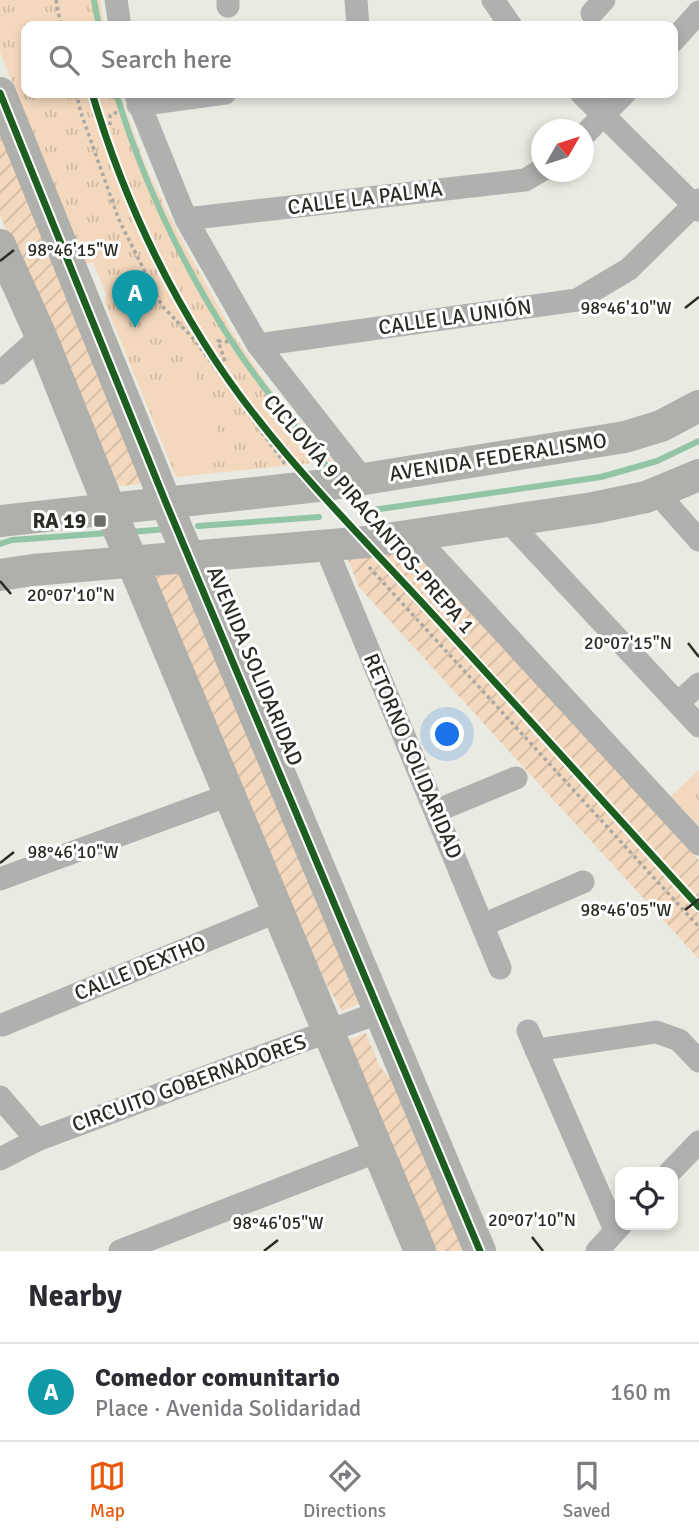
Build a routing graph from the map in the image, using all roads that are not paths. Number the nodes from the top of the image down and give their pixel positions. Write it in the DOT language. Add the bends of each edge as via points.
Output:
graph roads {
  1 [pos="116,0"];
  2 [pos="356,0"];
  3 [pos="493,0"];
  4 [pos="699,12"];
  5 [pos="119,21"];
  6 [pos="358,21"];
  7 [pos="508,21"];
  8 [pos="678,35"];
  9 [pos="0,93"];
  10 [pos="586,98"];
  11 [pos="620,98"];
  12 [pos="137,99"];
  13 [pos="605,115"];
  14 [pos="594,125"];
  15 [pos="531,176"];
  16 [pos="697,205"];
  17 [pos="186,219"];
  18 [pos="0,245"];
  19 [pos="41,336"];
  20 [pos="258,345"];
  21 [pos="0,373"];
  22 [pos="699,406"];
  23 [pos="699,475"];
  24 [pos="363,479"];
  25 [pos="664,490"];
  26 [pos="166,503"];
  27 [pos="110,509"];
  28 [pos="0,521"];
  29 [pos="509,522"];
  30 [pos="414,535"];
  31 [pos="699,540"];
  32 [pos="336,544"];
  33 [pos="190,558"];
  34 [pos="132,562"];
  35 [pos="0,575"];
  36 [pos="699,684"];
  37 [pos="678,703"];
  38 [pos="699,726"];
  39 [pos="516,778"];
  40 [pos="229,795"];
  41 [pos="436,811"];
  42 [pos="699,844"];
  43 [pos="0,879"];
  44 [pos="583,882"];
  45 [pos="278,911"];
  46 [pos="484,925"];
  47 [pos="500,968"];
  48 [pos="380,1012"];
  49 [pos="2,1025"];
  50 [pos="328,1031"];
  51 [pos="699,1061"];
  52 [pos="0,1097"];
  53 [pos="37,1140"];
  54 [pos="699,1142"];
  55 [pos="378,1151"];
  56 [pos="0,1159"];
  57 [pos="675,1167"];
  58 [pos="615,1221"];
  59 [pos="616,1230"];
  60 [pos="131,1249"];
  61 [pos="419,1251"];
  62 [pos="480,1251"];
  63 [pos="597,1251"];
  1 -- 5 [label="street"];
  2 -- 6 [label="street"];
  3 -- 7 [label="street"];
  4 -- 8 [label="street"];
  9 -- 26 [label="street, AVENIDA SOLIDARIDAD"];
  10 -- 13 [label="street"];
  11 -- 13 [label="street"];
  12 -- 17 [label="street"];
  13 -- 14 [label="street"];
  13 -- 16 [label="street"];
  15 -- 17 [label="street, CALLE LA PALMA"];
  16 -- 20 [label="street, CALLE LA UNIÓN" via="629,269 577,300"];
  17 -- 20 [label="street"];
  18 -- 19 [label="street"];
  19 -- 21 [label="street"];
  19 -- 27 [label="street"];
  20 -- 24 [label="street"];
  22 -- 24 [label="street, AVENIDA FEDERALISMO" via="661,426 625,437"];
  23 -- 25 [label="street"];
  24 -- 26 [label="street, AVENIDA FEDERALISMO"];
  25 -- 29 [label="street"];
  25 -- 31 [label="street" via="667,504"];
  26 -- 27 [label="street, AVENIDA FEDERALISMO"];
  26 -- 33 [label="street, AVENIDA SOLIDARIDAD"];
  27 -- 28 [label="street, AVENIDA FEDERALISMO"];
  27 -- 34 [label="street"];
  29 -- 30 [label="street"];
  29 -- 37 [label="street"];
  30 -- 32 [label="street"];
  30 -- 42 [label="street"];
  32 -- 33 [label="street"];
  32 -- 41 [label="street, RETORNO SOLIDARIDAD"];
  33 -- 34 [label="street"];
  33 -- 48 [label="street, AVENIDA SOLIDARIDAD"];
  34 -- 35 [label="street"];
  34 -- 40 [label="street"];
  36 -- 37 [label="street"];
  37 -- 38 [label="street"];
  39 -- 41 [label="street"];
  40 -- 43 [label="street"];
  40 -- 45 [label="street"];
  41 -- 46 [label="street, RETORNO SOLIDARIDAD"];
  44 -- 46 [label="street"];
  45 -- 49 [label="street, CALLE DEXTHO"];
  45 -- 50 [label="street"];
  46 -- 47 [label="street, RETORNO SOLIDARIDAD"];
  48 -- 50 [label="street, CIRCUITO GOBERNADORES"];
  48 -- 62 [label="street, AVENIDA SOLIDARIDAD"];
  50 -- 53 [label="street, CIRCUITO GOBERNADORES"];
  50 -- 55 [label="street"];
  51 -- 58 [label="street" via="679,1040 656,1032 532,1041"];
  52 -- 53 [label="street"];
  53 -- 56 [label="street, CIRCUITO GOBERNADORES"];
  54 -- 57 [label="street"];
  55 -- 60 [label="street"];
  55 -- 61 [label="street"];
  59 -- 63 [label="street"];
}
